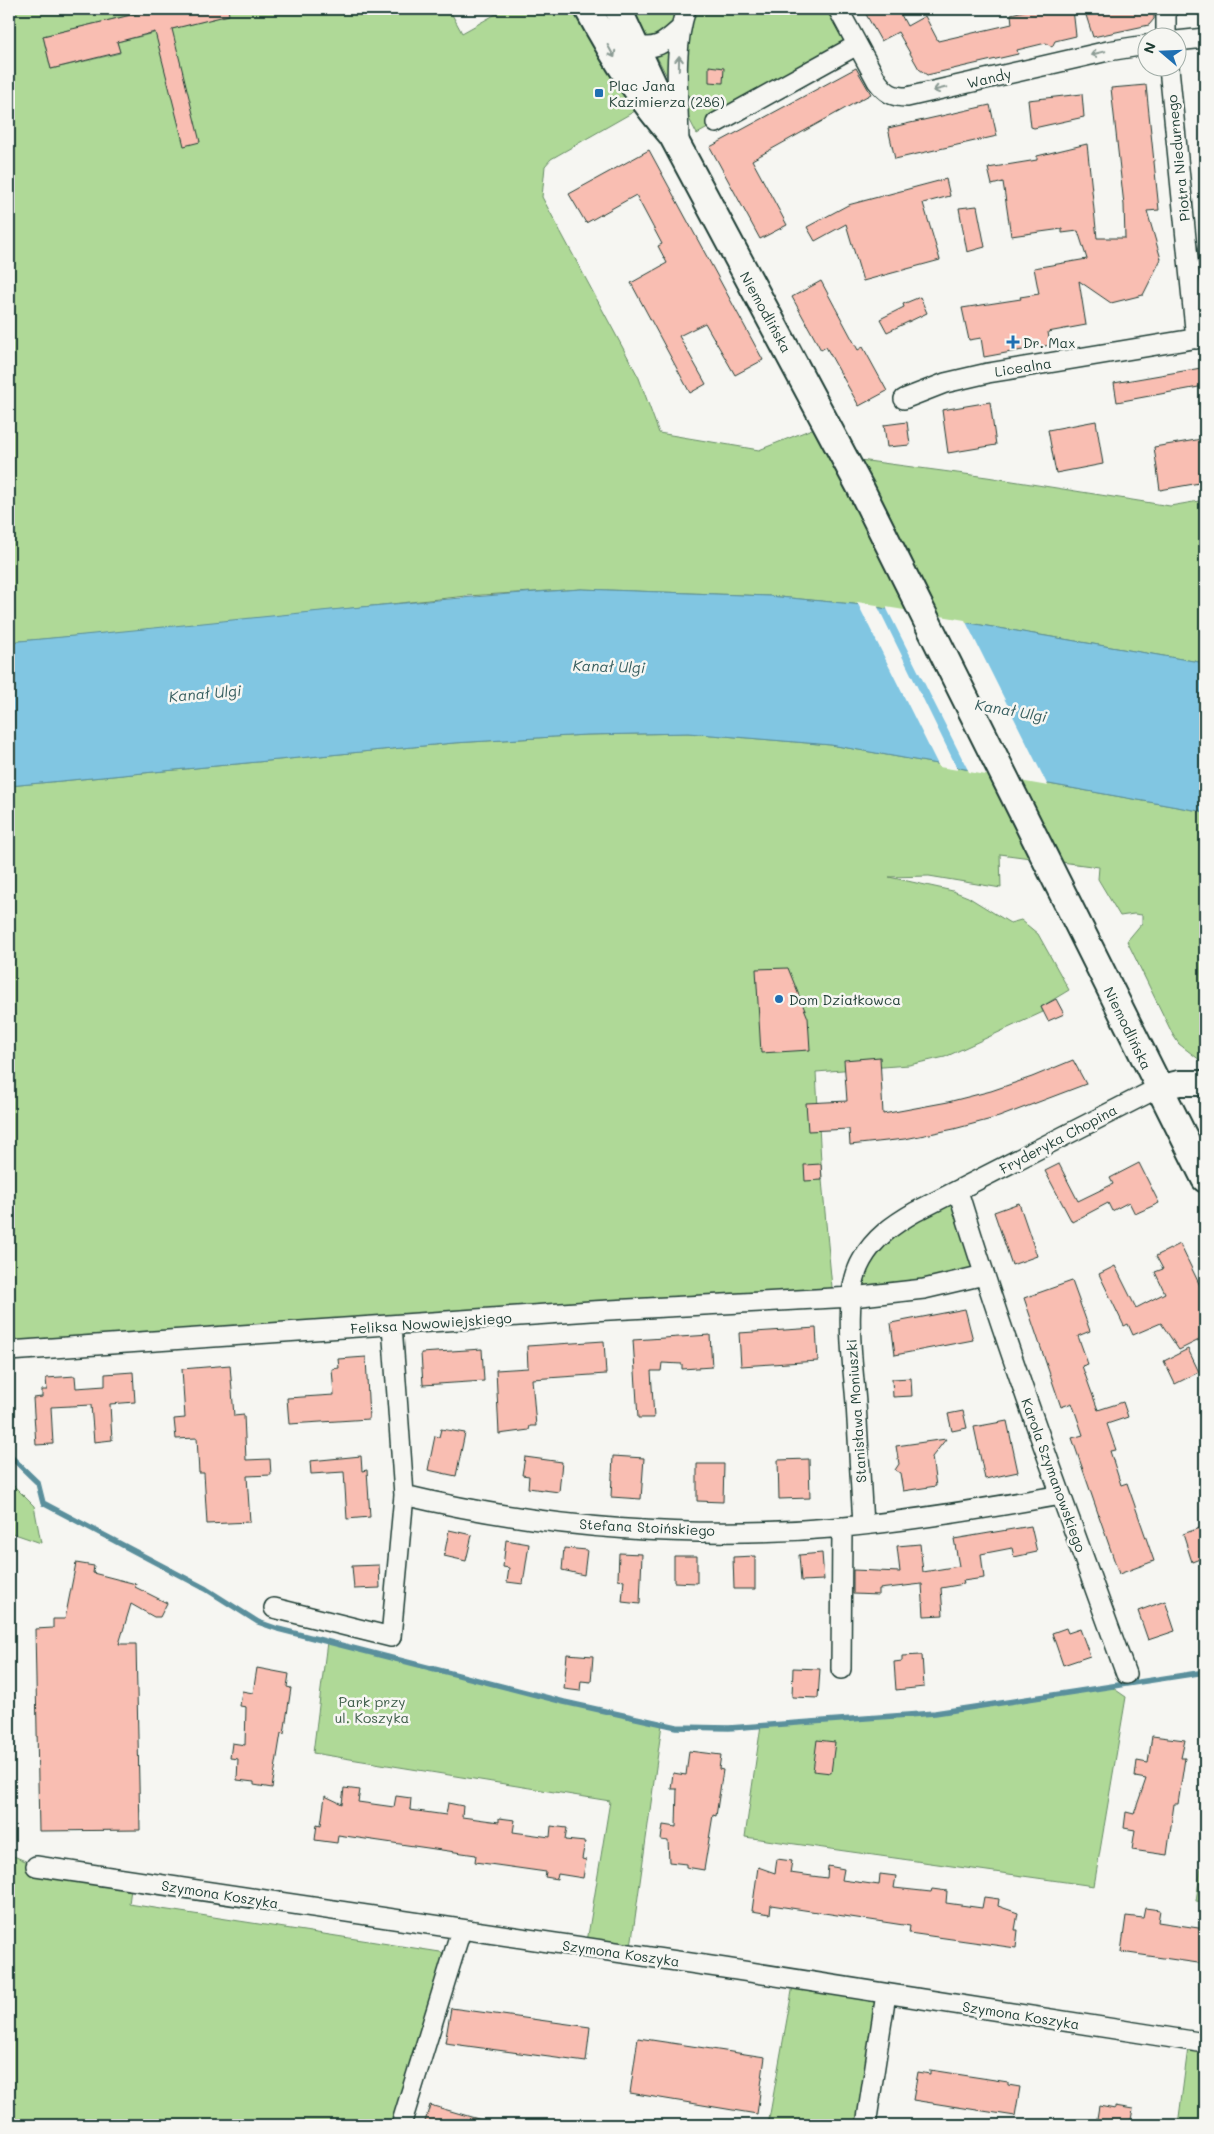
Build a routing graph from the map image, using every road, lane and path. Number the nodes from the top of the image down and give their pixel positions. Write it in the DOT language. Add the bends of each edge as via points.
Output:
graph roads {
  1 [pos="588,9"];
  2 [pos="618,9"];
  3 [pos="686,9"];
  4 [pos="838,9"];
  5 [pos="1166,9"];
  6 [pos="681,28"];
  7 [pos="1166,28"];
  8 [pos="1205,38"];
  9 [pos="1186,40"];
  10 [pos="857,45"];
  11 [pos="635,46"];
  12 [pos="1136,47"];
  13 [pos="1170,78"];
  14 [pos="716,124"];
  15 [pos="675,141"];
  16 [pos="1201,338"];
  17 [pos="904,399"];
  18 [pos="1205,1083"];
  19 [pos="1158,1088"];
  20 [pos="1205,1179"];
  21 [pos="958,1191"];
  22 [pos="984,1275"];
  23 [pos="852,1297"];
  24 [pos="392,1326"];
  25 [pos="9,1351"];
  26 [pos="404,1495"];
  27 [pos="1061,1495"];
  28 [pos="863,1525"];
  29 [pos="842,1527"];
  30 [pos="274,1608"];
  31 [pos="841,1670"];
  32 [pos="1126,1674"];
  33 [pos="36,1866"];
  34 [pos="461,1930"];
  35 [pos="886,1994"];
  36 [pos="1205,2043"];
  37 [pos="401,2125"];
  38 [pos="866,2125"];
  1 -- 15 [label="main road, Niemodlińska, one-way" via="626,76"];
  2 -- 11 [label="main road, Niemodlińska"];
  3 -- 6 [label="street"];
  4 -- 10 [label="street, Wandy"];
  5 -- 7 [label="street"];
  6 -- 11 [label="street" via="666,42 651,48"];
  15 -- 6 [label="street, one-way"];
  8 -- 9 [label="street"];
  12 -- 10 [label="street, Wandy, one-way" via="908,97 895,97 876,81"];
  10 -- 14 [label="street"];
  11 -- 15 [label="main road, Niemodlińska" via="665,108"];
  13 -- 16 [label="street, Piotra Niedurnego" via="1183,209"];
  15 -- 19 [label="main road, Niemodlińska" via="861,489"];
  16 -- 17 [label="street, Licealna" via="988,373 945,383"];
  18 -- 19 [label="street" via="1180,1083"];
  19 -- 20 [label="main road, Niemodlińska"];
  19 -- 21 [label="street, Fryderyka Chopina"];
  21 -- 22 [label="street, Karola Szymanowskiego"];
  21 -- 23 [label="street, Fryderyka Chopina" via="895,1224 876,1241 855,1276"];
  22 -- 23 [label="street, Feliksa Nowowiejskiego" via="924,1289"];
  22 -- 27 [label="street, Karola Szymanowskiego"];
  23 -- 24 [label="street, Feliksa Nowowiejskiego"];
  23 -- 28 [label="street, Stanisława Moniuszki"];
  24 -- 25 [label="street, Feliksa Nowowiejskiego"];
  24 -- 26 [label="street"];
  26 -- 29 [label="street, Stefana Stoińskiego" via="537,1520 591,1525 737,1531"];
  26 -- 30 [label="street" via="391,1637"];
  27 -- 28 [label="street, Stefana Stoińskiego" via="966,1512"];
  27 -- 32 [label="street, Karola Szymanowskiego"];
  28 -- 29 [label="street, Stefana Stoińskiego"];
  29 -- 31 [label="street"];
  33 -- 34 [label="street, Szymona Koszyka"];
  34 -- 35 [label="street, Szymona Koszyka"];
  34 -- 37 [label="street"];
  35 -- 36 [label="street, Szymona Koszyka"];
  35 -- 38 [label="street"];
}
